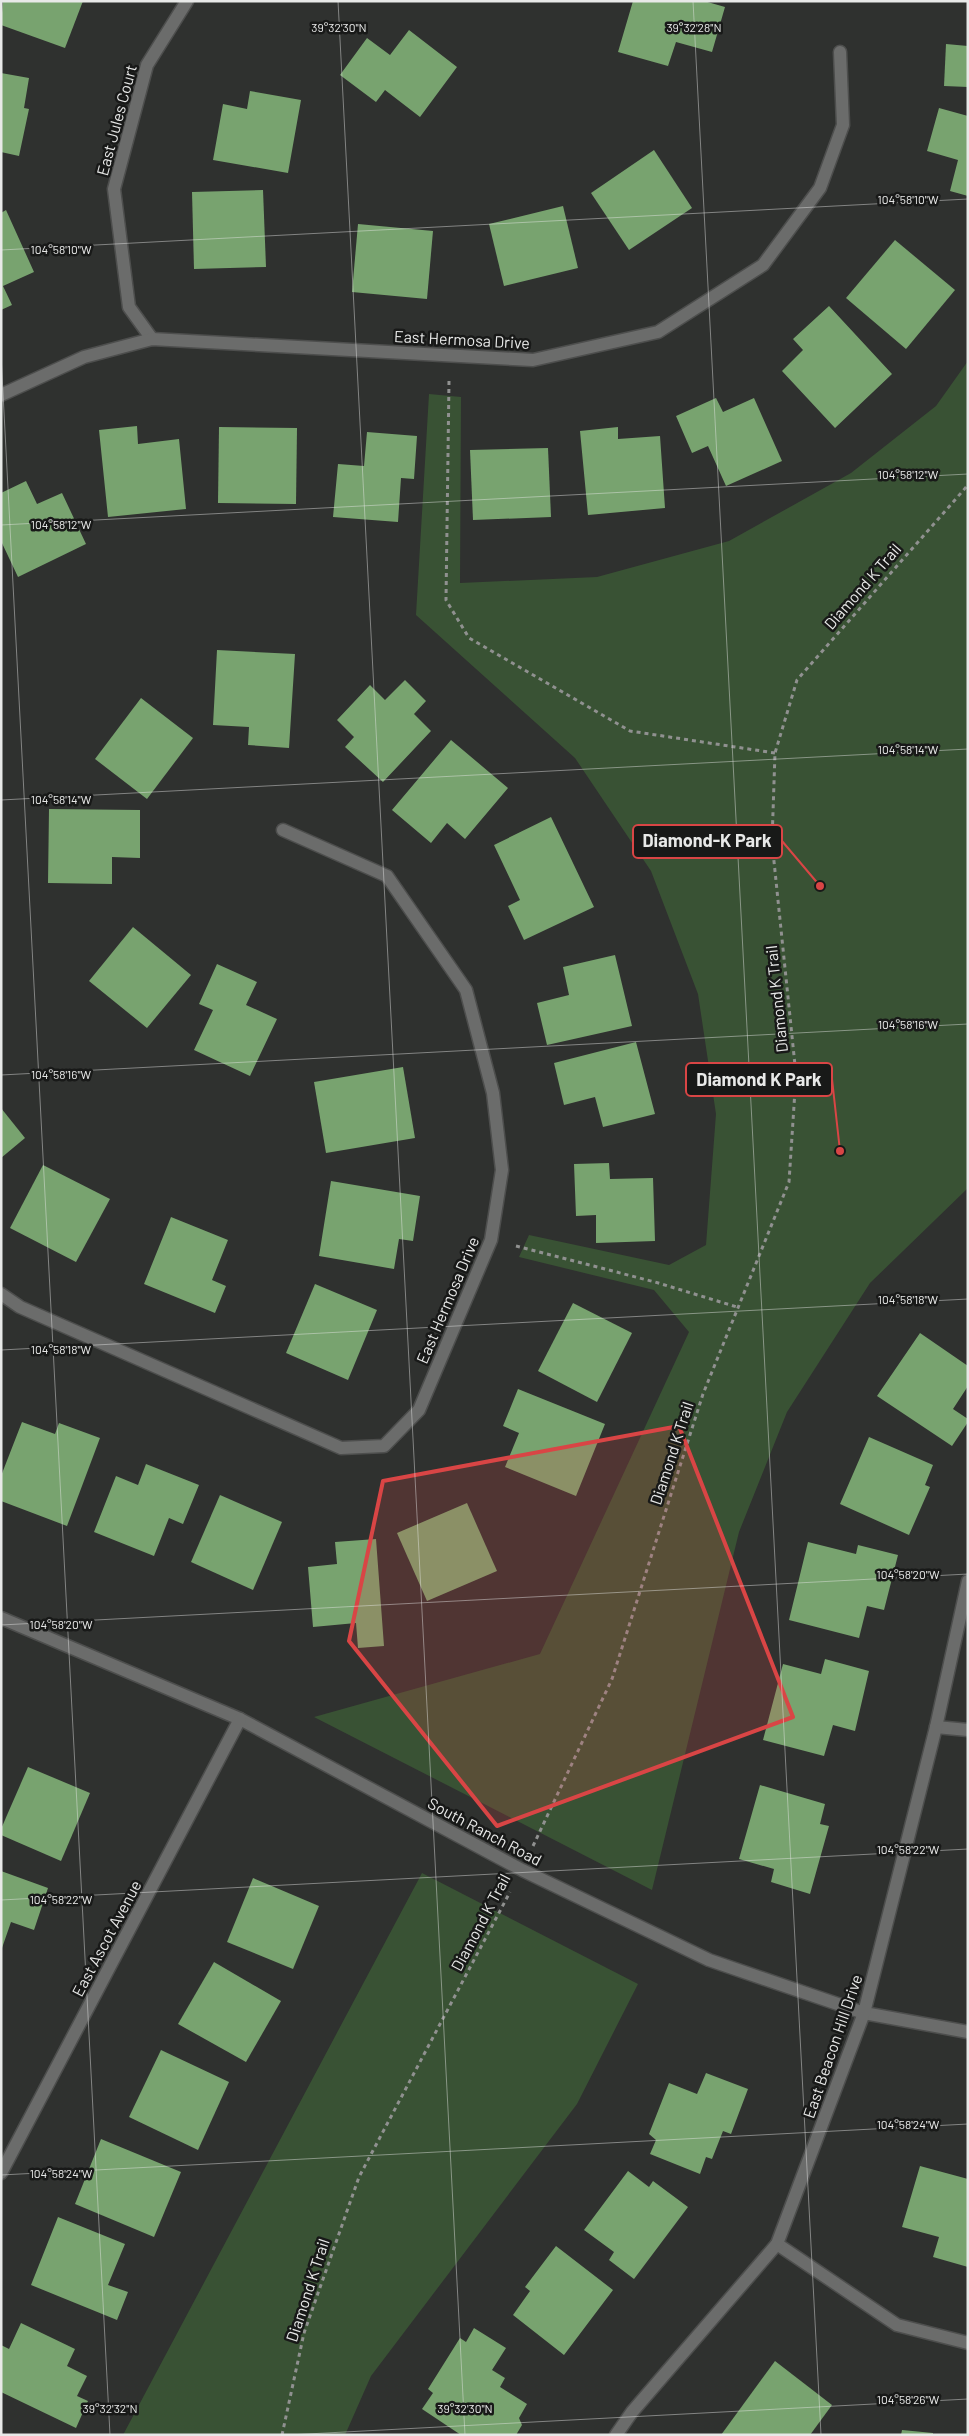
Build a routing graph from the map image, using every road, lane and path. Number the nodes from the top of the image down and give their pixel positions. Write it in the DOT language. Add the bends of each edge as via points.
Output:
graph roads {
  1 [pos="186,1"];
  2 [pos="840,52"];
  3 [pos="152,339"];
  4 [pos="449,356"];
  5 [pos="1,395"];
  6 [pos="968,484"];
  7 [pos="775,753"];
  8 [pos="283,830"];
  9 [pos="491,1240"];
  10 [pos="1,1294"];
  11 [pos="737,1307"];
  12 [pos="968,1581"];
  13 [pos="1,1618"];
  14 [pos="240,1719"];
  15 [pos="936,1727"];
  16 [pos="968,1730"];
  17 [pos="522,1870"];
  18 [pos="864,2013"];
  19 [pos="968,2032"];
  20 [pos="1,2173"];
  21 [pos="777,2244"];
  22 [pos="968,2343"];
  23 [pos="282,2435"];
  24 [pos="616,2435"];
  1 -- 3 [label="street, East Jules Court" via="147,65 114,190 129,307"];
  2 -- 4 [label="street, East Hermosa Drive" via="843,125 820,188 763,265 658,332 533,360"];
  3 -- 4 [label="street, East Hermosa Drive"];
  3 -- 5 [label="street, East Hermosa Drive" via="84,357"];
  4 -- 7 [label="path" via="446,600 469,638 630,731"];
  6 -- 7 [label="path, Diamond K Trail" via="797,680"];
  7 -- 11 [label="path, Diamond K Trail" via="772,842 796,1075 790,1182"];
  8 -- 9 [label="street, East Hermosa Drive" via="387,876 466,990 493,1093 502,1170"];
  9 -- 10 [label="street, East Hermosa Drive" via="419,1410 384,1446 341,1448 20,1306"];
  9 -- 11 [label="path" via="655,1282"];
  11 -- 17 [label="path, Diamond K Trail" via="703,1394 612,1679"];
  12 -- 15 [label="street, East Beacon Hill Drive"];
  13 -- 14 [label="street, South Ranch Road"];
  14 -- 17 [label="street, South Ranch Road"];
  14 -- 20 [label="street, East Ascot Avenue"];
  15 -- 16 [label="street"];
  15 -- 18 [label="street, East Beacon Hill Drive"];
  17 -- 18 [label="street, South Ranch Road" via="709,1960"];
  17 -- 23 [label="path, Diamond K Trail" via="359,2177 304,2332"];
  18 -- 19 [label="street, South Ranch Road"];
  18 -- 21 [label="street, East Beacon Hill Drive"];
  21 -- 22 [label="street" via="897,2325"];
  21 -- 24 [label="street, East Beacon Hill Drive" via="632,2412"];
}
